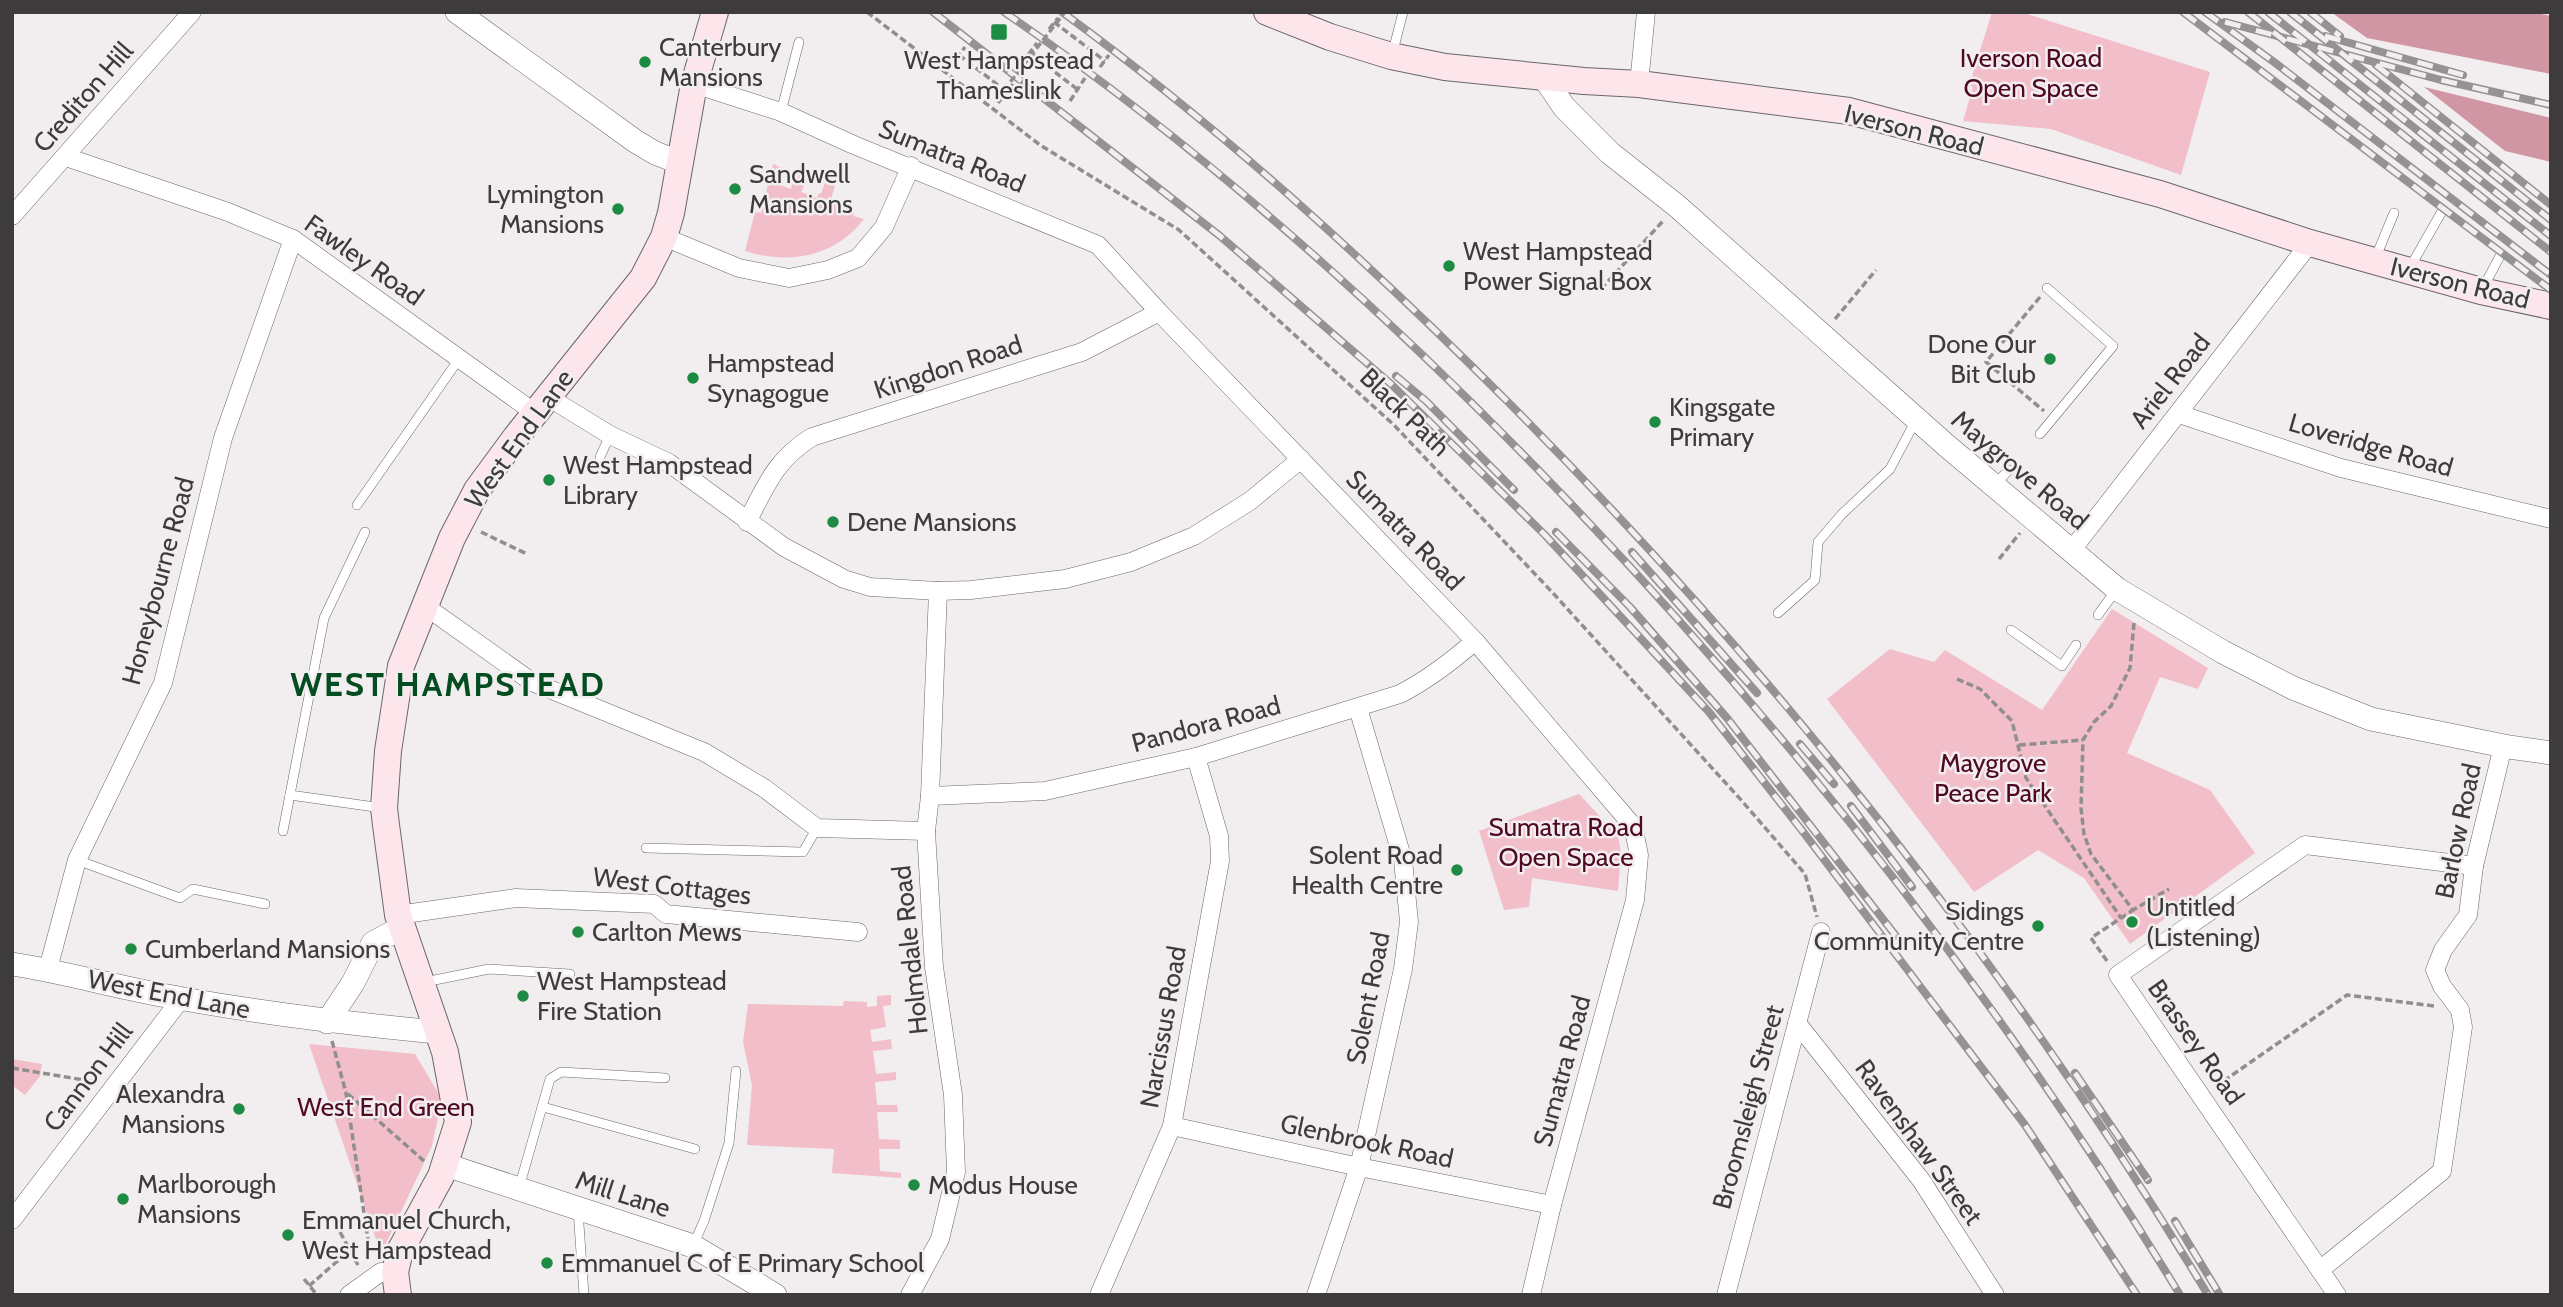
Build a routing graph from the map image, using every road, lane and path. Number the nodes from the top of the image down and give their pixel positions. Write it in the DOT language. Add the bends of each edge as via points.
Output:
graph roads {
  1 [pos="192,12"];
  2 [pos="457,12"];
  3 [pos="715,12"];
  4 [pos="866,12"];
  5 [pos="1267,12"];
  6 [pos="1403,12"];
  7 [pos="1646,12"];
  8 [pos="1056,21"];
  9 [pos="1049,29"];
  10 [pos="799,42"];
  11 [pos="1037,43"];
  12 [pos="965,47"];
  13 [pos="1031,53"];
  14 [pos="959,55"];
  15 [pos="1109,55"];
  16 [pos="1391,56"];
  17 [pos="1105,61"];
  18 [pos="1022,63"];
  19 [pos="950,67"];
  20 [pos="1101,67"];
  21 [pos="1543,76"];
  22 [pos="1085,78"];
  23 [pos="694,84"];
  24 [pos="1013,84"];
  25 [pos="1639,84"];
  26 [pos="1077,89"];
  27 [pos="1005,91"];
  28 [pos="1070,101"];
  29 [pos="998,103"];
  30 [pos="781,112"];
  31 [pos="66,157"];
  32 [pos="681,163"];
  33 [pos="911,166"];
  34 [pos="1677,206"];
  35 [pos="2394,213"];
  36 [pos="2441,213"];
  37 [pos="12,216"];
  38 [pos="664,237"];
  39 [pos="293,239"];
  40 [pos="2310,243"];
  41 [pos="2500,256"];
  42 [pos="2374,261"];
  43 [pos="1876,270"];
  44 [pos="2408,270"];
  45 [pos="2047,288"];
  46 [pos="1601,289"];
  47 [pos="2481,291"];
  48 [pos="2551,306"];
  49 [pos="1159,312"];
  50 [pos="1822,334"];
  51 [pos="460,359"];
  52 [pos="541,405"];
  53 [pos="2179,414"];
  54 [pos="1916,418"];
  55 [pos="2053,419"];
  56 [pos="2040,434"];
  57 [pos="610,435"];
  58 [pos="600,457"];
  59 [pos="1301,460"];
  60 [pos="357,505"];
  61 [pos="2033,518"];
  62 [pos="2551,519"];
  63 [pos="460,522"];
  64 [pos="747,522"];
  65 [pos="365,533"];
  66 [pos="2071,551"];
  67 [pos="527,554"];
  68 [pos="1999,559"];
  69 [pos="938,591"];
  70 [pos="2112,596"];
  71 [pos="425,606"];
  72 [pos="1778,613"];
  73 [pos="2098,615"];
  74 [pos="2011,630"];
  75 [pos="1475,641"];
  76 [pos="2076,645"];
  77 [pos="1957,679"];
  78 [pos="1358,708"];
  79 [pos="2083,740"];
  80 [pos="2019,745"];
  81 [pos="2503,746"];
  82 [pos="2551,753"];
  83 [pos="1196,757"];
  84 [pos="290,795"];
  85 [pos="930,796"];
  86 [pos="384,808"];
  87 [pos="817,828"];
  88 [pos="283,831"];
  89 [pos="926,831"];
  90 [pos="646,848"];
  91 [pos="77,860"];
  92 [pos="2474,866"];
  93 [pos="2169,889"];
  94 [pos="265,904"];
  95 [pos="2133,910"];
  96 [pos="2121,918"];
  97 [pos="399,922"];
  98 [pos="858,932"];
  99 [pos="1821,932"];
  100 [pos="12,964"];
  101 [pos="48,969"];
  102 [pos="570,974"];
  103 [pos="2118,975"];
  104 [pos="420,983"];
  105 [pos="181,999"];
  106 [pos="2460,1010"];
  107 [pos="327,1022"];
  108 [pos="1797,1023"];
  109 [pos="437,1032"];
  110 [pos="12,1068"];
  111 [pos="736,1071"];
  112 [pos="665,1077"];
  113 [pos="115,1086"];
  114 [pos="346,1093"];
  115 [pos="2202,1096"];
  116 [pos="543,1107"];
  117 [pos="1172,1126"];
  118 [pos="695,1149"];
  119 [pos="1359,1167"];
  120 [pos="443,1170"];
  121 [pos="519,1190"];
  122 [pos="1552,1205"];
  123 [pos="578,1208"];
  124 [pos="12,1220"];
  125 [pos="340,1232"];
  126 [pos="692,1246"];
  127 [pos="349,1250"];
  128 [pos="370,1253"];
  129 [pos="358,1265"];
  130 [pos="2320,1270"];
  131 [pos="303,1279"];
  132 [pos="396,1284"];
  133 [pos="309,1286"];
  134 [pos="317,1295"];
  135 [pos="349,1295"];
  136 [pos="584,1295"];
  137 [pos="775,1295"];
  138 [pos="910,1295"];
  139 [pos="1099,1295"];
  140 [pos="1316,1295"];
  141 [pos="1531,1295"];
  142 [pos="1726,1295"];
  143 [pos="1996,1295"];
  144 [pos="2337,1295"];
  1 -- 31 [label="street, Crediton Hill"];
  2 -- 32 [label="street" via="635,141"];
  3 -- 23 [label="main road, West End Lane"];
  4 -- 99 [label="path, Black Path" via="1041,145 1178,230 1394,425 1552,592 1805,874"];
  5 -- 16 [label="main road, Iverson Road"];
  6 -- 16 [label="lane"];
  7 -- 25 [label="street"];
  8 -- 9 [label="path"];
  8 -- 13 [label="path, bridge"];
  8 -- 13 [label="path, bridge" via="1065,12"];
  8 -- 17 [label="path"];
  10 -- 30 [label="lane"];
  11 -- 13 [label="path"];
  12 -- 14 [label="path"];
  13 -- 18 [label="path"];
  13 -- 26 [label="path"];
  13 -- 27 [label="path, bridge"];
  14 -- 19 [label="path"];
  14 -- 27 [label="path"];
  15 -- 17 [label="path"];
  16 -- 21 [label="main road, Iverson Road"];
  17 -- 20 [label="path"];
  21 -- 25 [label="main road, Iverson Road"];
  21 -- 34 [label="street, Maygrove Road" via="1564,107 1611,153"];
  22 -- 26 [label="path"];
  23 -- 30 [label="street, Sumatra Road"];
  23 -- 32 [label="main road, West End Lane"];
  24 -- 27 [label="path"];
  25 -- 40 [label="main road, Iverson Road" via="1849,111 2160,194"];
  26 -- 28 [label="path"];
  27 -- 29 [label="path"];
  30 -- 33 [label="street, Sumatra Road"];
  31 -- 37 [label="street, Crediton Hill"];
  31 -- 39 [label="street, Fawley Road"];
  32 -- 38 [label="main road, West End Lane"];
  33 -- 38 [label="street" via="884,227 858,258 828,270 789,278 739,268"];
  33 -- 49 [label="street, Sumatra Road" via="1098,245"];
  34 -- 46 [label="path"];
  34 -- 50 [label="street, Maygrove Road"];
  35 -- 42 [label="lane"];
  36 -- 44 [label="lane"];
  38 -- 52 [label="main road, West End Lane" via="643,278"];
  39 -- 51 [label="street, Fawley Road"];
  39 -- 91 [label="street, Honeybourne Road" via="223,438 163,683"];
  40 -- 42 [label="main road, Iverson Road"];
  40 -- 53 [label="street, Ariel Road"];
  41 -- 47 [label="lane"];
  42 -- 44 [label="main road, Iverson Road"];
  43 -- 50 [label="path"];
  44 -- 47 [label="main road, Iverson Road"];
  45 -- 55 [label="lane" via="2113,346"];
  45 -- 55 [label="path" via="1986,362"];
  47 -- 48 [label="main road, Iverson Road"];
  49 -- 59 [label="street, Sumatra Road"];
  49 -- 64 [label="street, Kingdon Road" via="1082,352 812,438 778,465"];
  50 -- 54 [label="street, Maygrove Road"];
  51 -- 52 [label="street, Fawley Road"];
  51 -- 60 [label="lane"];
  52 -- 57 [label="street, Fawley Road"];
  52 -- 63 [label="main road, West End Lane" via="477,490"];
  53 -- 62 [label="street, Loveridge Road" via="2341,468"];
  53 -- 66 [label="street, Ariel Road"];
  54 -- 61 [label="street, Maygrove Road" via="2001,477"];
  54 -- 72 [label="lane" via="1890,468 1818,542 1815,580"];
  55 -- 56 [label="lane"];
  57 -- 58 [label="lane"];
  57 -- 64 [label="street, Fawley Road" via="669,463"];
  59 -- 69 [label="street, Fawley Road" via="1250,501 1194,536 1131,562 1065,579"];
  59 -- 75 [label="street, Sumatra Road"];
  61 -- 66 [label="street, Maygrove Road"];
  61 -- 68 [label="path"];
  63 -- 67 [label="path"];
  63 -- 71 [label="main road, West End Lane"];
  64 -- 69 [label="street, Fawley Road" via="844,579 870,587"];
  65 -- 84 [label="lane" via="324,618"];
  66 -- 70 [label="street, Maygrove Road"];
  69 -- 85 [label="street, Holmdale Road"];
  70 -- 73 [label="lane"];
  70 -- 79 [label="path" via="2134,622 2130,668 2111,706"];
  70 -- 81 [label="street, Maygrove Road" via="2293,688 2371,719"];
  71 -- 86 [label="main road, West End Lane" via="401,666"];
  71 -- 87 [label="street" via="532,682 704,752 764,788"];
  74 -- 76 [label="lane" via="2062,666"];
  75 -- 78 [label="street, Pandora Road" via="1423,682"];
  75 -- 122 [label="street, Sumatra Road" via="1633,826 1639,855 1628,930"];
  77 -- 80 [label="path" via="1980,689 2012,721"];
  78 -- 83 [label="street, Pandora Road"];
  78 -- 119 [label="street, Solent Road" via="1403,860 1409,922 1403,969"];
  79 -- 80 [label="path"];
  79 -- 95 [label="path" via="2084,834 2091,855"];
  80 -- 96 [label="path" via="2026,778"];
  81 -- 82 [label="street, Maygrove Road"];
  81 -- 92 [label="street, Barlow Road"];
  83 -- 85 [label="street, Pandora Road" via="1045,791"];
  83 -- 117 [label="street, Narcissus Road" via="1219,836 1220,861"];
  84 -- 86 [label="lane"];
  84 -- 88 [label="lane"];
  85 -- 89 [label="street, Holmdale Road"];
  86 -- 97 [label="main road, West End Lane"];
  87 -- 89 [label="street"];
  87 -- 90 [label="lane" via="803,852"];
  89 -- 138 [label="street, Holmdale Road" via="934,967 953,1095 956,1172 940,1239"];
  91 -- 94 [label="lane" via="180,898 193,889"];
  91 -- 101 [label="street, Honeybourne Road"];
  92 -- 103 [label="street, Brassey Road" via="2305,845"];
  92 -- 106 [label="street, Barlow Road" via="2468,915 2435,970"];
  93 -- 95 [label="path"];
  95 -- 96 [label="path"];
  96 -- 103 [label="path" via="2091,938"];
  97 -- 98 [label="street, West Cottages" via="516,898 654,904 666,914"];
  97 -- 104 [label="main road, West End Lane"];
  97 -- 107 [label="street" via="373,943"];
  99 -- 108 [label="street, Broomsleigh Street"];
  100 -- 101 [label="street, West End Lane"];
  101 -- 105 [label="street, West End Lane"];
  102 -- 104 [label="lane" via="489,969"];
  103 -- 115 [label="street, Brassey Road"];
  104 -- 109 [label="main road, West End Lane"];
  105 -- 107 [label="street, West End Lane"];
  105 -- 113 [label="street, Cannon Hill"];
  106 -- 115 [label="path" via="2347,995"];
  106 -- 130 [label="street" via="2463,1027 2442,1171"];
  107 -- 109 [label="street, West End Lane"];
  107 -- 114 [label="path"];
  108 -- 142 [label="street, Broomsleigh Street"];
  108 -- 143 [label="street, Ravenshaw Street" via="1921,1180"];
  109 -- 120 [label="main road, West End Lane" via="458,1122"];
  110 -- 113 [label="path"];
  111 -- 126 [label="lane" via="729,1143"];
  112 -- 116 [label="lane" via="561,1072 550,1079"];
  113 -- 124 [label="street, Cannon Hill"];
  114 -- 120 [label="path"];
  114 -- 128 [label="path"];
  115 -- 130 [label="street, Brassey Road"];
  116 -- 118 [label="lane"];
  116 -- 121 [label="lane"];
  117 -- 119 [label="street, Glenbrook Road"];
  117 -- 139 [label="street, Narcissus Road"];
  119 -- 122 [label="street, Glenbrook Road"];
  119 -- 140 [label="street, Solent Road"];
  120 -- 121 [label="street, Mill Lane"];
  120 -- 132 [label="main road, West End Lane" via="400,1251"];
  121 -- 123 [label="street, Mill Lane"];
  122 -- 141 [label="street, Sumatra Road"];
  123 -- 126 [label="street, Mill Lane"];
  123 -- 136 [label="lane"];
  125 -- 127 [label="path"];
  126 -- 137 [label="street, Mill Lane"];
  127 -- 129 [label="path"];
  127 -- 133 [label="path"];
  130 -- 144 [label="street, Brassey Road"];
  131 -- 133 [label="path"];
  132 -- 135 [label="street" via="380,1272"];
  133 -- 134 [label="path"];
}
